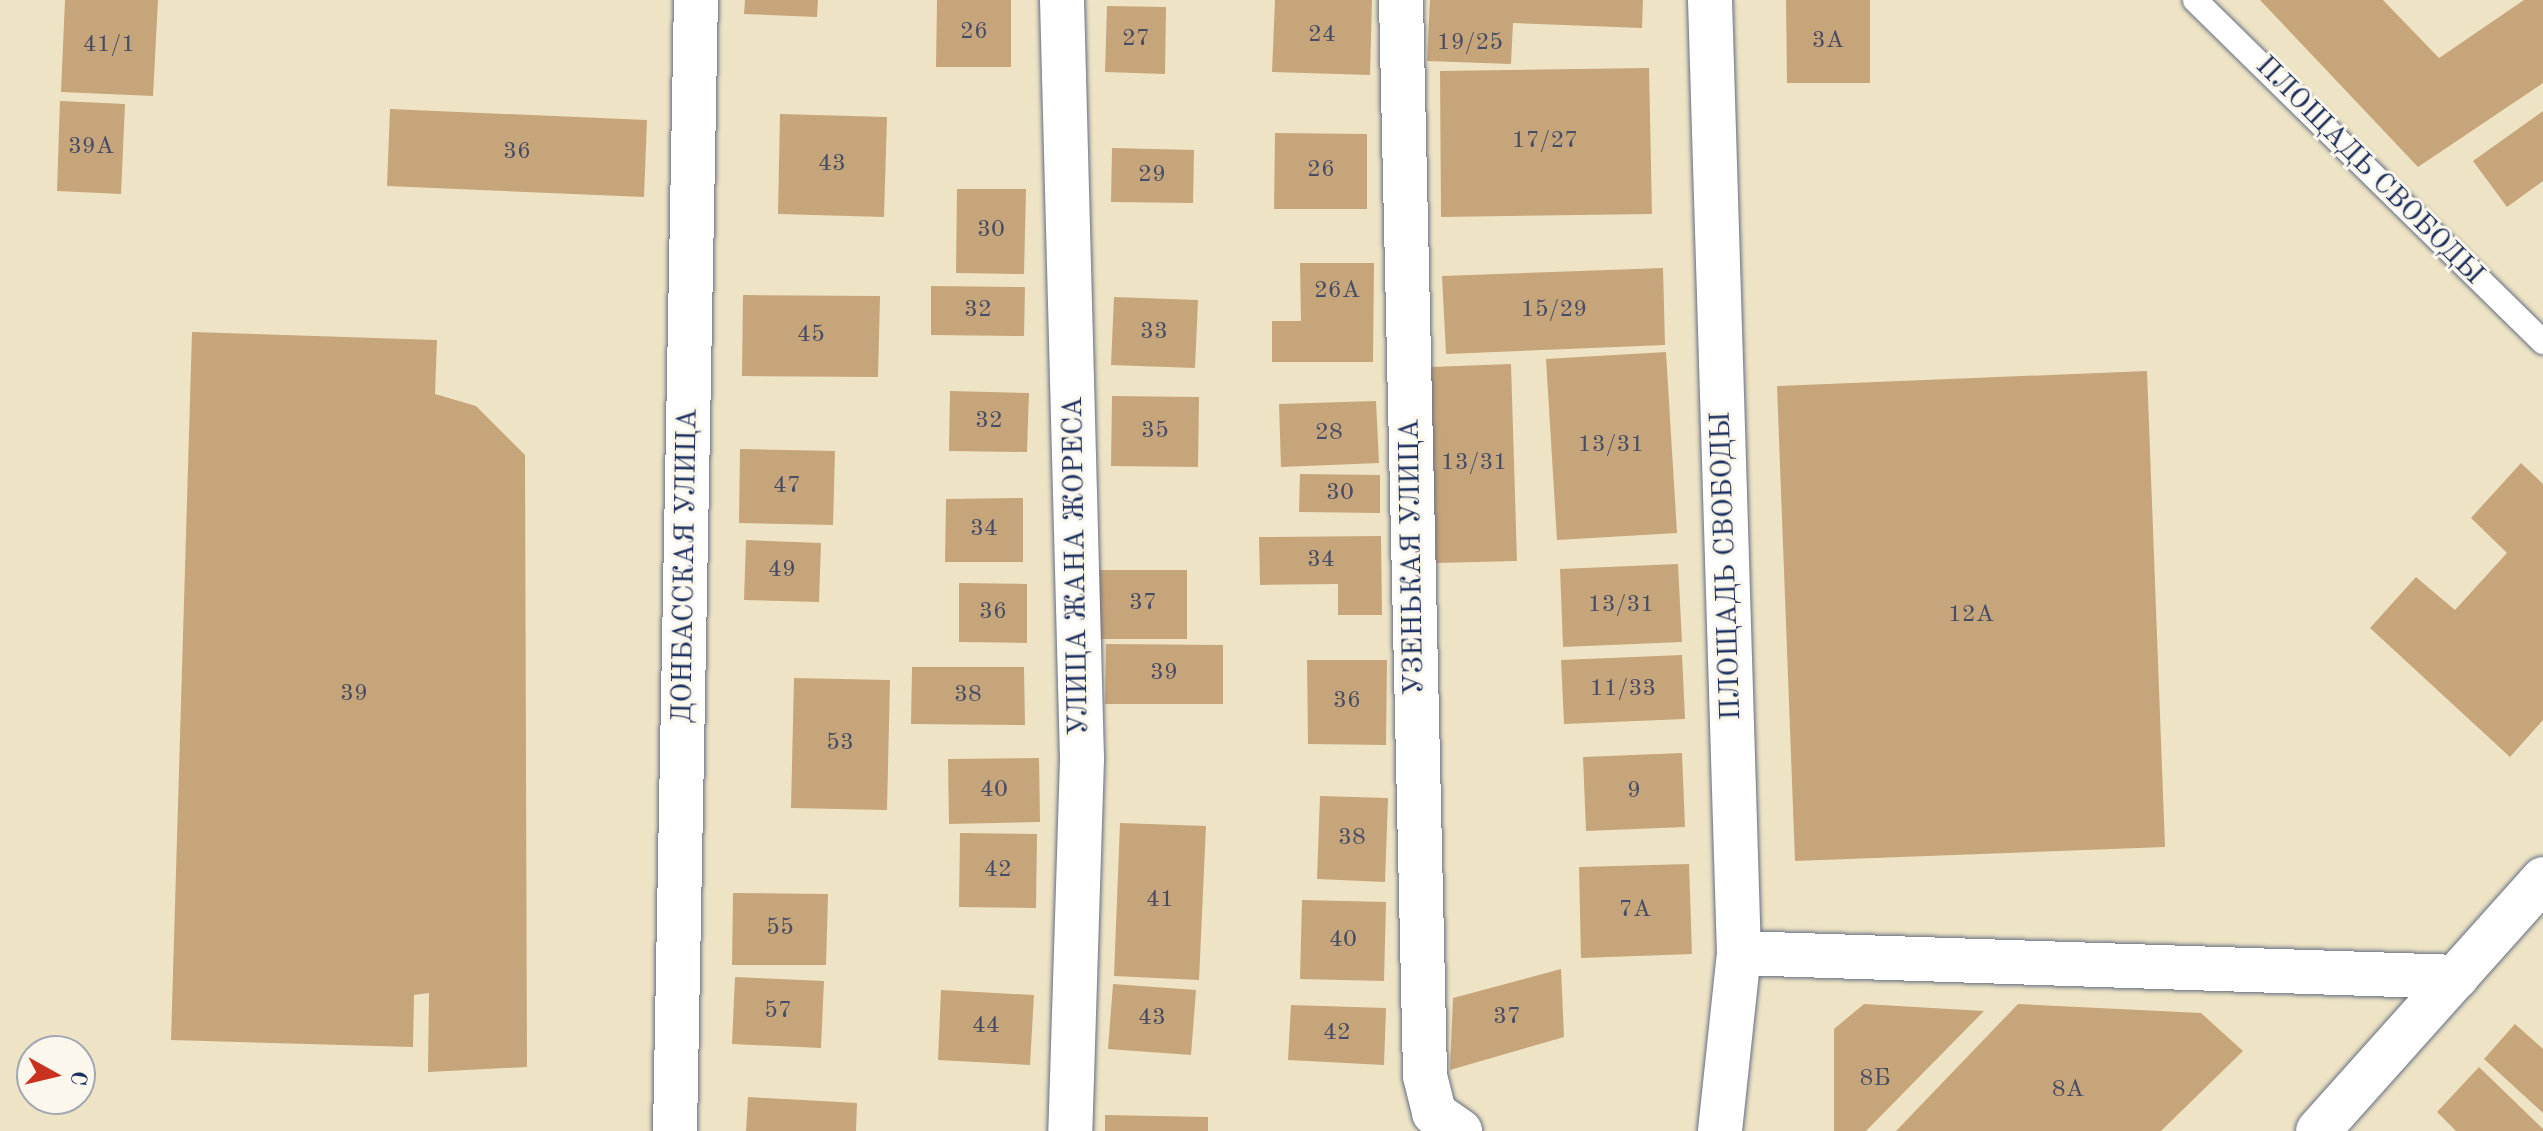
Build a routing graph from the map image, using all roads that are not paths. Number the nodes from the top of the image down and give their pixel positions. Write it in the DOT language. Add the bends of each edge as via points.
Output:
graph roads {
  1 [pos="696,0"];
  2 [pos="1062,0"];
  3 [pos="1401,0"];
  4 [pos="1710,0"];
  5 [pos="2195,0"];
  6 [pos="2543,342"];
  7 [pos="2543,879"];
  8 [pos="1739,953"];
  9 [pos="2457,977"];
  10 [pos="1447,1122"];
  11 [pos="675,1131"];
  12 [pos="1070,1131"];
  13 [pos="1720,1131"];
  14 [pos="2318,1131"];
  1 -- 11 [label="street, ДОНБАССКАЯ УЛИЦА"];
  2 -- 12 [label="street, УЛИЦА ЖАНА ЖОРЕСА" via="1082,759"];
  3 -- 10 [label="street, УЗЕНЬКАЯ УЛИЦА" via="1425,1076"];
  4 -- 8 [label="street, ПЛОЩАДЬ СВОБОДЫ"];
  5 -- 6 [label="lane, ПЛОЩАДЬ СВОБОДЫ"];
  7 -- 9 [label="street"];
  8 -- 9 [label="street"];
  8 -- 13 [label="street, ПЛОЩАДЬ СВОБОДЫ"];
  9 -- 14 [label="street"];
}
